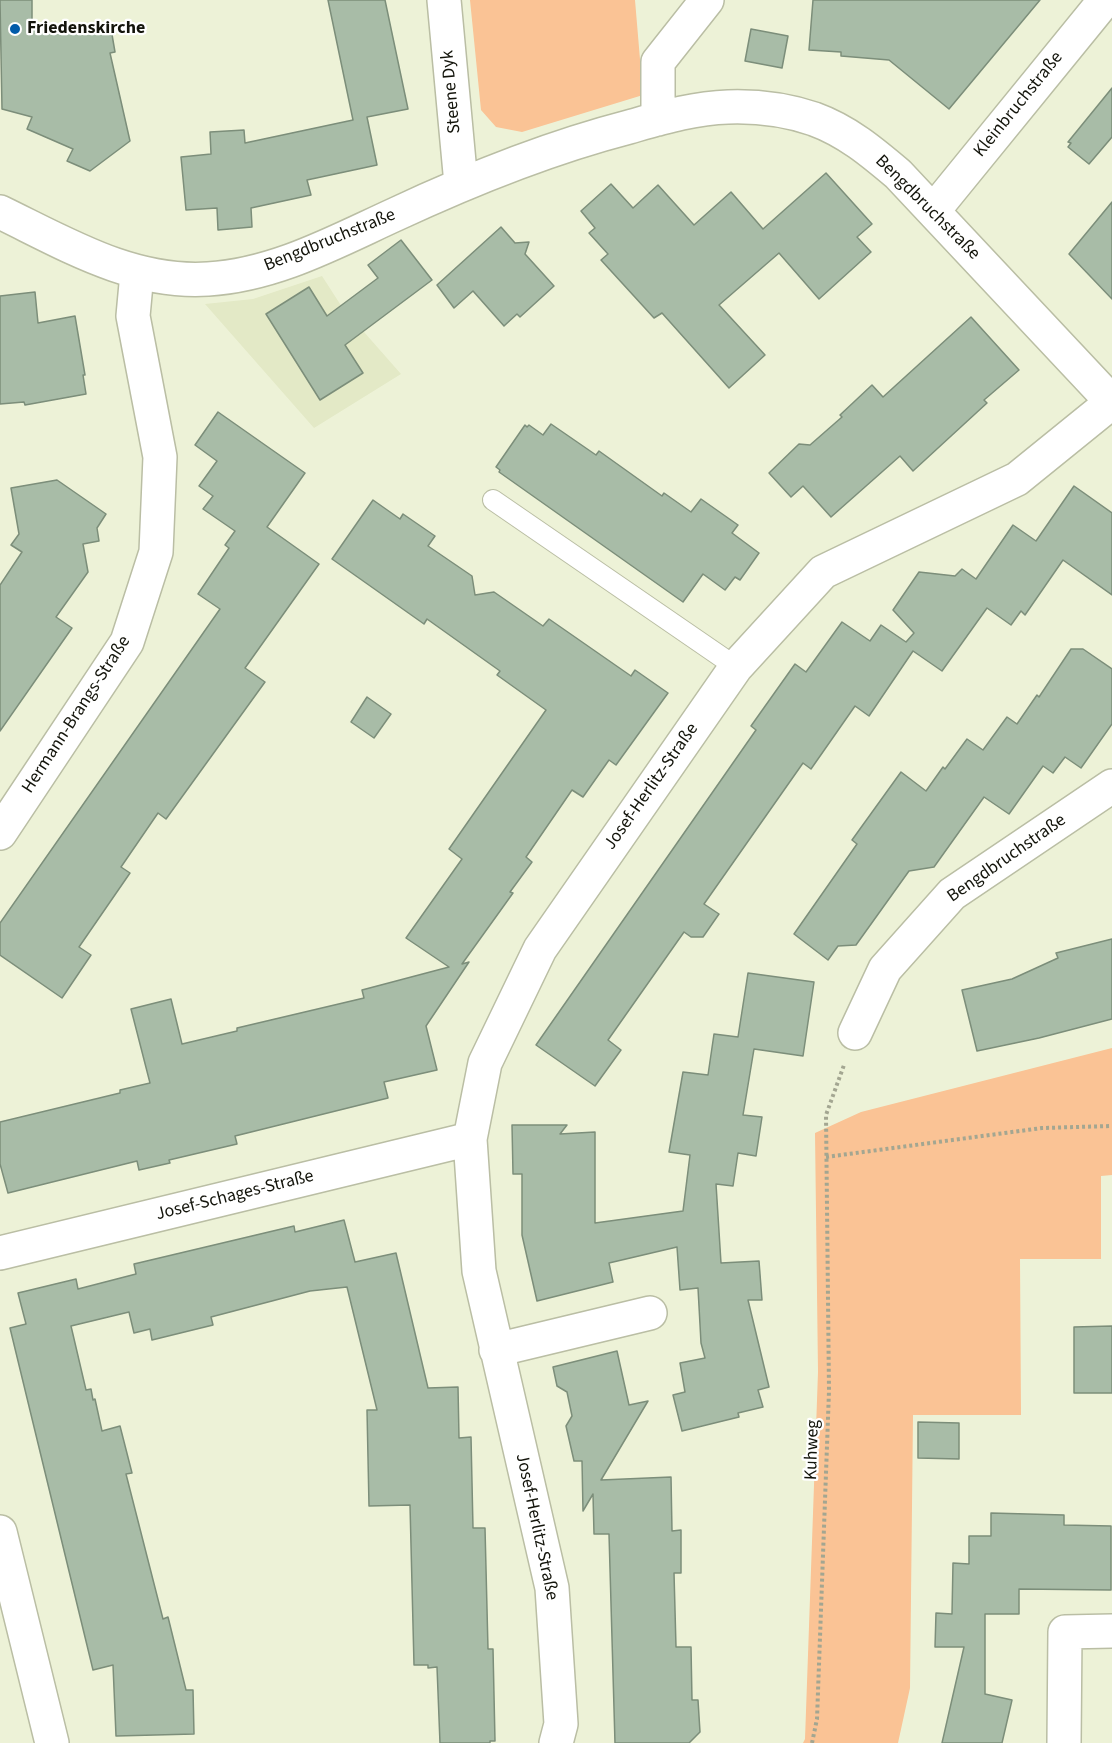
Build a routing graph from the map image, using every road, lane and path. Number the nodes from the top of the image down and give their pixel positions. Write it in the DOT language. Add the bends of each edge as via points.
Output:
graph roads {
  1 [pos="444,0"];
  2 [pos="706,0"];
  3 [pos="1105,0"];
  4 [pos="658,118"];
  5 [pos="461,184"];
  6 [pos="934,210"];
  7 [pos="0,212"];
  8 [pos="137,273"];
  9 [pos="1112,402"];
  10 [pos="493,500"];
  11 [pos="736,667"];
  12 [pos="1112,786"];
  13 [pos="0,833"];
  14 [pos="855,1033"];
  15 [pos="1112,1126"];
  16 [pos="470,1139"];
  17 [pos="826,1157"];
  18 [pos="0,1253"];
  19 [pos="650,1313"];
  20 [pos="496,1350"];
  21 [pos="0,1532"];
  22 [pos="1112,1631"];
  23 [pos="52,1743"];
  24 [pos="556,1743"];
  25 [pos="812,1743"];
  26 [pos="1064,1743"];
  1 -- 5 [label="street, Steene Dyk"];
  2 -- 4 [label="street" via="658,62"];
  3 -- 6 [label="street, Kleinbruchstraße"];
  4 -- 5 [label="street, Bengdbruchstraße" via="561,147"];
  4 -- 6 [label="street, Bengdbruchstraße" via="728,107 785,112 812,119 858,141"];
  5 -- 8 [label="street, Bengdbruchstraße" via="273,267 209,279"];
  6 -- 9 [label="street, Bengdbruchstraße"];
  7 -- 8 [label="street, Bengdbruchstraße"];
  8 -- 13 [label="street, Hermann-Brangs-Straße" via="133,316 160,457 156,552 127,642"];
  9 -- 11 [label="street, Josef-Herlitz-Straße" via="1017,480 823,572"];
  10 -- 11 [label="lane"];
  11 -- 16 [label="street, Josef-Herlitz-Straße" via="540,948 485,1063"];
  12 -- 14 [label="street, Bengdbruchstraße" via="952,894 885,969"];
  14 -- 17 [label="path, Kuhweg" via="826,1115"];
  15 -- 17 [label="path" via="1042,1128"];
  16 -- 18 [label="street, Josef-Schages-Straße"];
  16 -- 20 [label="street, Josef-Herlitz-Straße" via="479,1270"];
  17 -- 25 [label="path, Kuhweg" via="829,1391 817,1719"];
  19 -- 20 [label="street"];
  20 -- 24 [label="street, Josef-Herlitz-Straße" via="552,1588 561,1724"];
  21 -- 23 [label="street"];
  22 -- 26 [label="street" via="1065,1632"];
}
